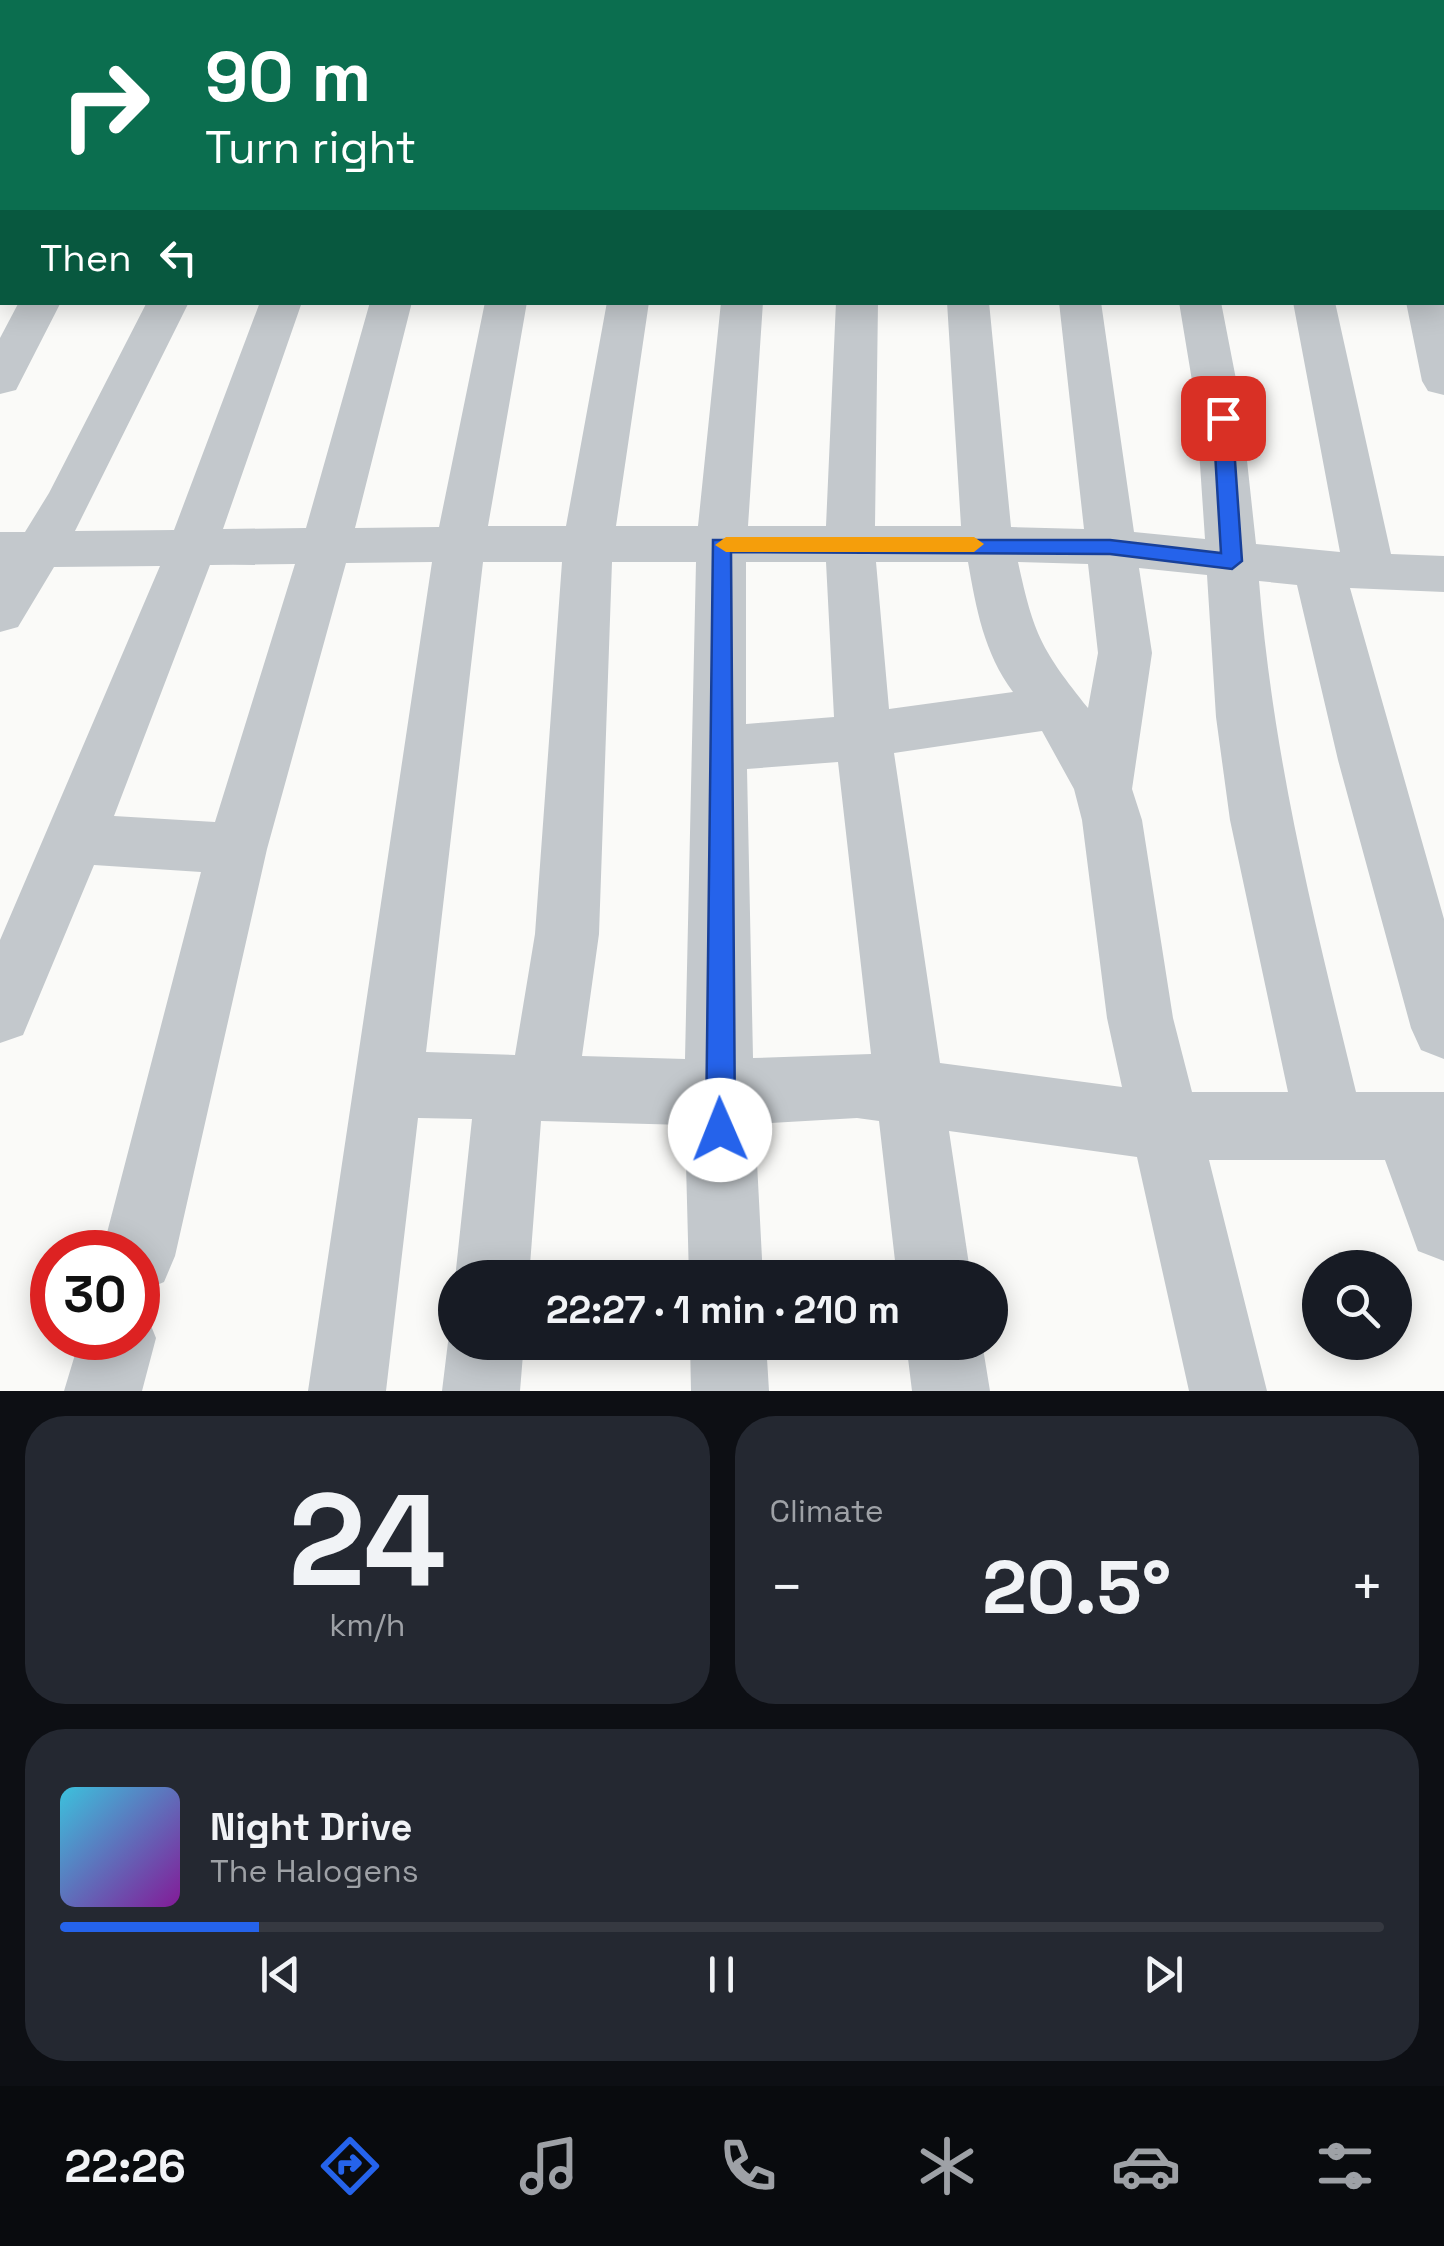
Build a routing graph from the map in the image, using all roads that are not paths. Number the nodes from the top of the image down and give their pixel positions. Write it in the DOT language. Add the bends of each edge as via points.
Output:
graph roads {
  1 [pos="38,305"];
  2 [pos="166,305"];
  3 [pos="280,305"];
  4 [pos="390,305"];
  5 [pos="505,305"];
  6 [pos="628,305"];
  7 [pos="742,305"];
  8 [pos="857,305"];
  9 [pos="968,305"];
  10 [pos="1080,305"];
  11 [pos="1201,305"];
  12 [pos="1314,305"];
  13 [pos="1428,305"];
  14 [pos="0,380"];
  15 [pos="1444,381"];
  16 [pos="460,544"];
  17 [pos="850,544"];
  18 [pos="989,544"];
  19 [pos="326,545"];
  20 [pos="588,545"];
  21 [pos="720,545"];
  22 [pos="1110,547"];
  23 [pos="20,550"];
  24 [pos="192,550"];
  25 [pos="1232,561"];
  26 [pos="1344,570"];
  27 [pos="1440,586"];
  28 [pos="0,613"];
  29 [pos="1056,707"];
  30 [pos="863,736"];
  31 [pos="720,748"];
  32 [pos="1103,789"];
  33 [pos="76,839"];
  34 [pos="237,850"];
  35 [pos="0,1013"];
  36 [pos="1444,1028"];
  37 [pos="389,1084"];
  38 [pos="526,1088"];
  39 [pos="906,1090"];
  40 [pos="719,1093"];
  41 [pos="1164,1126"];
  42 [pos="1330,1126"];
  43 [pos="1426,1126"];
  44 [pos="1444,1224"];
  45 [pos="144,1230"];
  46 [pos="495,1260"];
  47 [pos="725,1260"];
  48 [pos="931,1260"];
  49 [pos="112,1360"];
  50 [pos="484,1360"];
  51 [pos="729,1360"];
  52 [pos="947,1360"];
  53 [pos="103,1391"];
  54 [pos="348,1391"];
  55 [pos="481,1391"];
  56 [pos="730,1391"];
  57 [pos="951,1391"];
  58 [pos="1228,1391"];
  1 -- 14 [label="street"];
  2 -- 23 [label="street"];
  3 -- 24 [label="street"];
  4 -- 19 [label="street"];
  5 -- 16 [label="street"];
  6 -- 20 [label="street"];
  7 -- 21 [label="street"];
  8 -- 17 [label="street"];
  9 -- 18 [label="street"];
  10 -- 22 [label="street"];
  11 -- 25 [label="street" via="1223,418"];
  12 -- 26 [label="street"];
  13 -- 15 [label="street"];
  16 -- 19 [label="street"];
  16 -- 20 [label="street"];
  16 -- 37 [label="street"];
  17 -- 18 [label="street"];
  17 -- 21 [label="street"];
  17 -- 30 [label="street"];
  18 -- 22 [label="street"];
  18 -- 29 [label="street" via="1013,648"];
  19 -- 24 [label="street"];
  19 -- 34 [label="street"];
  20 -- 21 [label="street"];
  20 -- 38 [label="street" via="567,934"];
  21 -- 31 [label="street"];
  22 -- 25 [label="street"];
  22 -- 32 [label="street" via="1125,654"];
  23 -- 24 [label="street"];
  23 -- 28 [label="street"];
  24 -- 33 [label="street"];
  25 -- 26 [label="street"];
  25 -- 42 [label="street" via="1258,804"];
  26 -- 27 [label="street"];
  26 -- 36 [label="street" via="1367,760"];
  29 -- 30 [label="street"];
  29 -- 32 [label="street"];
  30 -- 31 [label="street"];
  30 -- 39 [label="street"];
  31 -- 40 [label="street"];
  32 -- 41 [label="street"];
  33 -- 34 [label="street"];
  33 -- 35 [label="street"];
  34 -- 45 [label="street"];
  37 -- 38 [label="street"];
  37 -- 54 [label="street"];
  38 -- 40 [label="street"];
  38 -- 46 [label="street"];
  39 -- 40 [label="street" via="857,1085"];
  39 -- 41 [label="street"];
  39 -- 48 [label="street"];
  40 -- 47 [label="street"];
  41 -- 42 [label="street"];
  41 -- 58 [label="street"];
  42 -- 43 [label="street"];
  43 -- 44 [label="street"];
  49 -- 53 [label="street"];
  50 -- 55 [label="street"];
  51 -- 56 [label="street"];
  52 -- 57 [label="street"];
}
